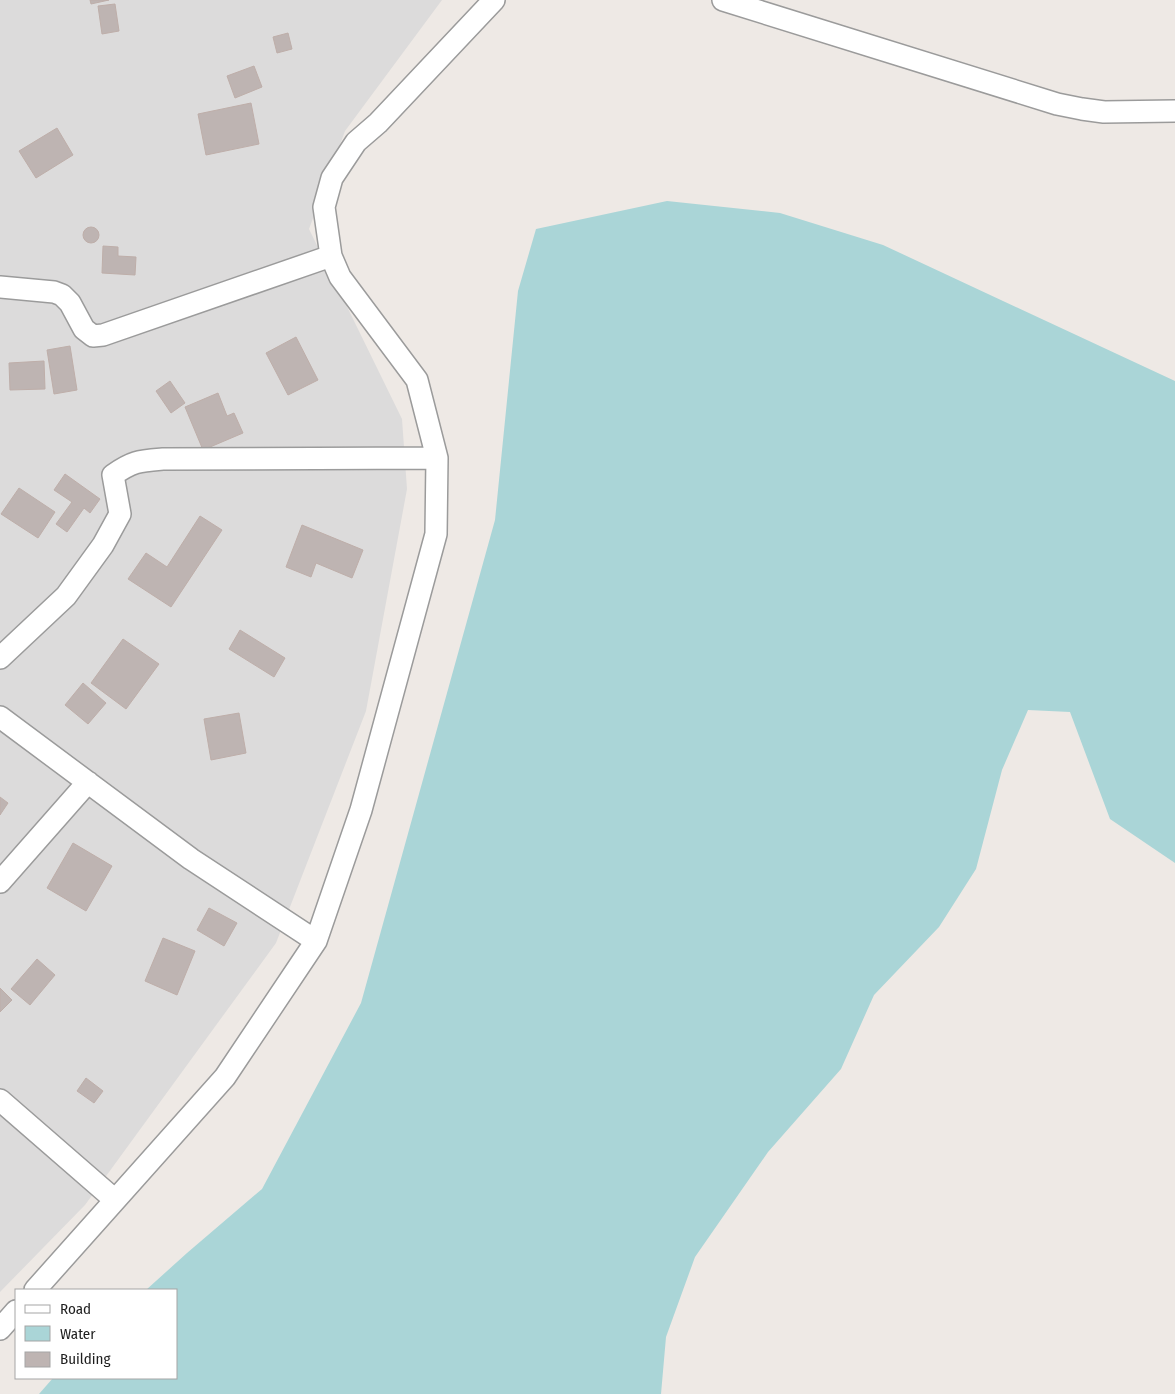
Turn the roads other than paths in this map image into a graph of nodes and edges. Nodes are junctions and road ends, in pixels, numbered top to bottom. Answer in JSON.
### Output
{"nodes":[{"id":1,"x":494,"y":0,"type":"edge"},
{"id":2,"x":723,"y":0,"type":"edge"},
{"id":3,"x":1175,"y":112,"type":"edge"},
{"id":4,"x":330,"y":256,"type":"junction"},
{"id":5,"x":0,"y":287,"type":"edge"},
{"id":6,"x":437,"y":458,"type":"junction"},
{"id":7,"x":0,"y":658,"type":"edge"},
{"id":8,"x":0,"y":718,"type":"edge"},
{"id":9,"x":88,"y":782,"type":"junction"},
{"id":10,"x":0,"y":882,"type":"edge"},
{"id":11,"x":316,"y":941,"type":"junction"},
{"id":12,"x":0,"y":1100,"type":"edge"},
{"id":13,"x":115,"y":1200,"type":"junction"},
{"id":14,"x":35,"y":1289,"type":"edge"},
{"id":15,"x":15,"y":1312,"type":"edge"},
{"id":16,"x":0,"y":1329,"type":"edge"}],
"edges":[{"from":1,"to":4,"type":"street"},
{"from":2,"to":3,"type":"street"},
{"from":4,"to":5,"type":"street"},
{"from":4,"to":6,"type":"street"},
{"from":6,"to":7,"type":"street"},
{"from":6,"to":11,"type":"street"},
{"from":8,"to":9,"type":"street"},
{"from":9,"to":10,"type":"street"},
{"from":9,"to":11,"type":"street"},
{"from":11,"to":13,"type":"street"},
{"from":12,"to":13,"type":"street"},
{"from":13,"to":14,"type":"street"},
{"from":15,"to":16,"type":"street"}]}
